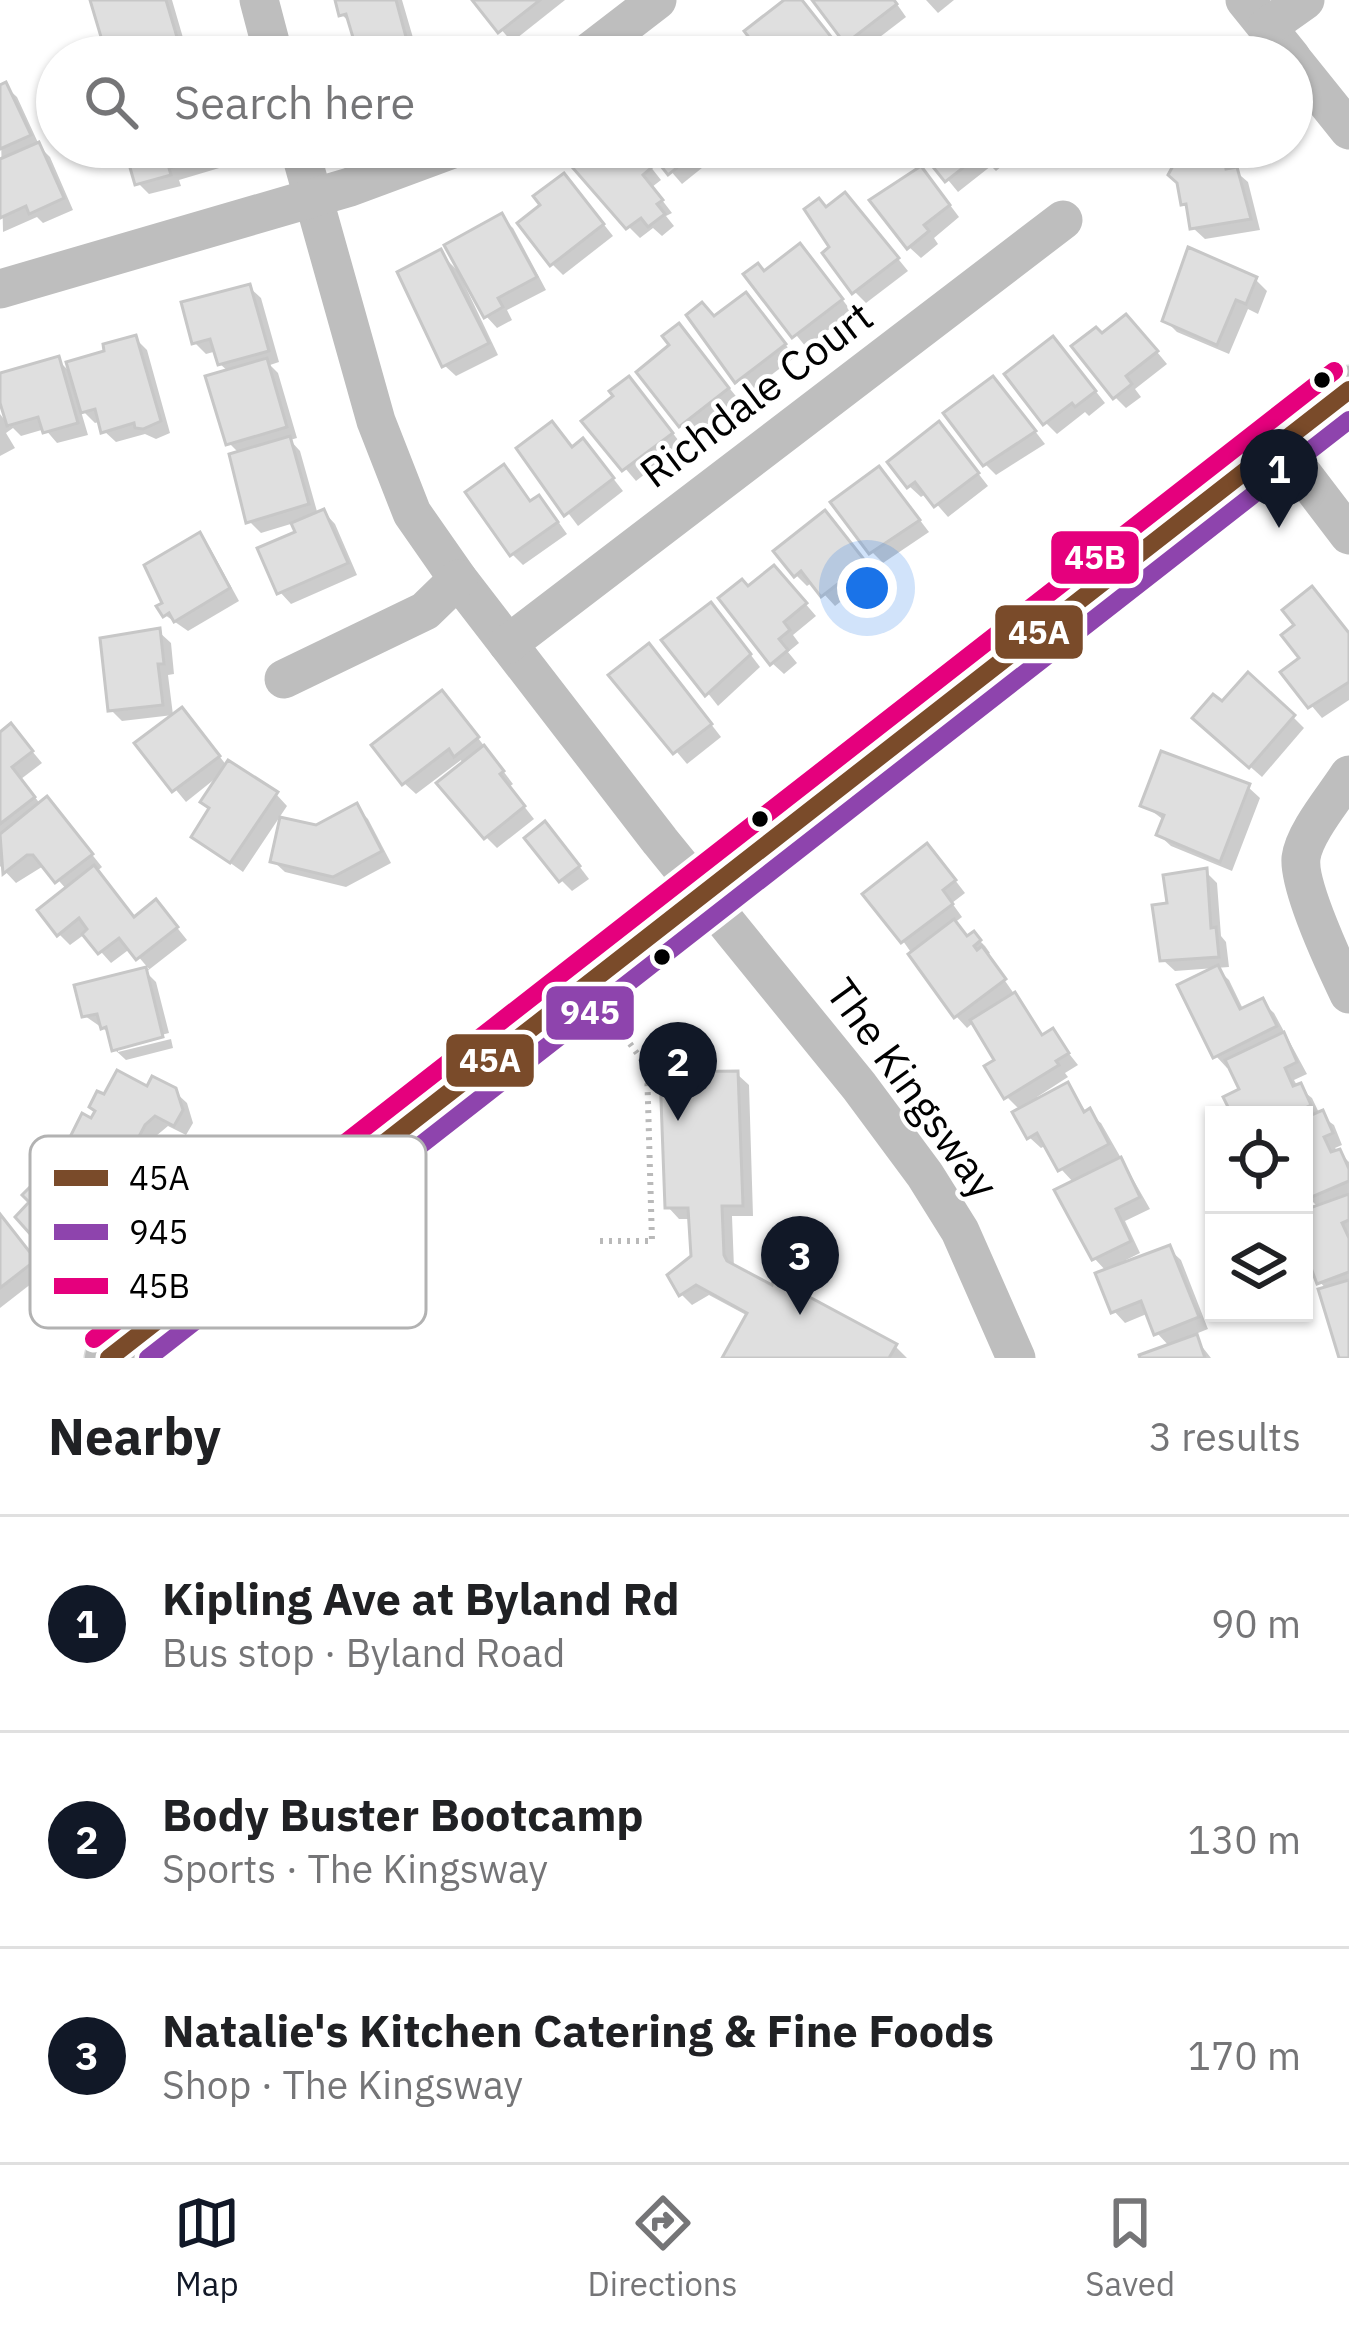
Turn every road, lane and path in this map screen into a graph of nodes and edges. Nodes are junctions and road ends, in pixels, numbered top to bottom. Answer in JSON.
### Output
{"nodes":[{"id":1,"x":259,"y":0,"type":"edge"},
{"id":2,"x":657,"y":0,"type":"edge"},
{"id":3,"x":1305,"y":0,"type":"edge"},
{"id":4,"x":268,"y":36,"type":"edge"},
{"id":5,"x":610,"y":36,"type":"edge"},
{"id":6,"x":1274,"y":36,"type":"edge"},
{"id":7,"x":1313,"y":85,"type":"edge"},
{"id":8,"x":1349,"y":130,"type":"edge"},
{"id":9,"x":305,"y":168,"type":"edge"},
{"id":10,"x":401,"y":168,"type":"edge"},
{"id":11,"x":312,"y":195,"type":"junction"},
{"id":12,"x":1063,"y":220,"type":"dead end"},
{"id":13,"x":0,"y":289,"type":"edge"},
{"id":14,"x":1349,"y":390,"type":"edge"},
{"id":15,"x":1279,"y":443,"type":"junction"},
{"id":16,"x":1349,"y":535,"type":"edge"},
{"id":17,"x":458,"y":579,"type":"junction"},
{"id":18,"x":508,"y":644,"type":"junction"},
{"id":19,"x":284,"y":679,"type":"dead end"},
{"id":20,"x":1349,"y":776,"type":"edge"},
{"id":21,"x":702,"y":892,"type":"junction"},
{"id":22,"x":586,"y":983,"type":"junction"},
{"id":23,"x":1349,"y":994,"type":"edge"},
{"id":24,"x":695,"y":1064,"type":"dead end"},
{"id":25,"x":647,"y":1067,"type":"junction"},
{"id":26,"x":391,"y":1136,"type":"edge"},
{"id":27,"x":600,"y":1241,"type":"dead end"},
{"id":28,"x":147,"y":1328,"type":"edge"},
{"id":29,"x":109,"y":1358,"type":"edge"},
{"id":30,"x":1016,"y":1358,"type":"edge"}],
"edges":[{"from":1,"to":4,"type":"street"},
{"from":2,"to":5,"type":"street"},
{"from":3,"to":6,"type":"street"},
{"from":7,"to":8,"type":"street"},
{"from":9,"to":11,"type":"street","name":"The Kingsway"},
{"from":10,"to":11,"type":"street"},
{"from":11,"to":13,"type":"street"},
{"from":11,"to":17,"type":"street","name":"The Kingsway"},
{"from":12,"to":18,"type":"street","name":"Richdale Court"},
{"from":14,"to":15,"type":"main road"},
{"from":15,"to":16,"type":"street"},
{"from":15,"to":21,"type":"main road"},
{"from":17,"to":18,"type":"street","name":"The Kingsway"},
{"from":17,"to":19,"type":"street"},
{"from":18,"to":21,"type":"street","name":"The Kingsway"},
{"from":20,"to":23,"type":"street"},
{"from":21,"to":22,"type":"main road"},
{"from":21,"to":30,"type":"street","name":"The Kingsway"},
{"from":22,"to":25,"type":"path"},
{"from":22,"to":26,"type":"main road"},
{"from":24,"to":25,"type":"path"},
{"from":25,"to":27,"type":"path"},
{"from":28,"to":29,"type":"main road"}]}
